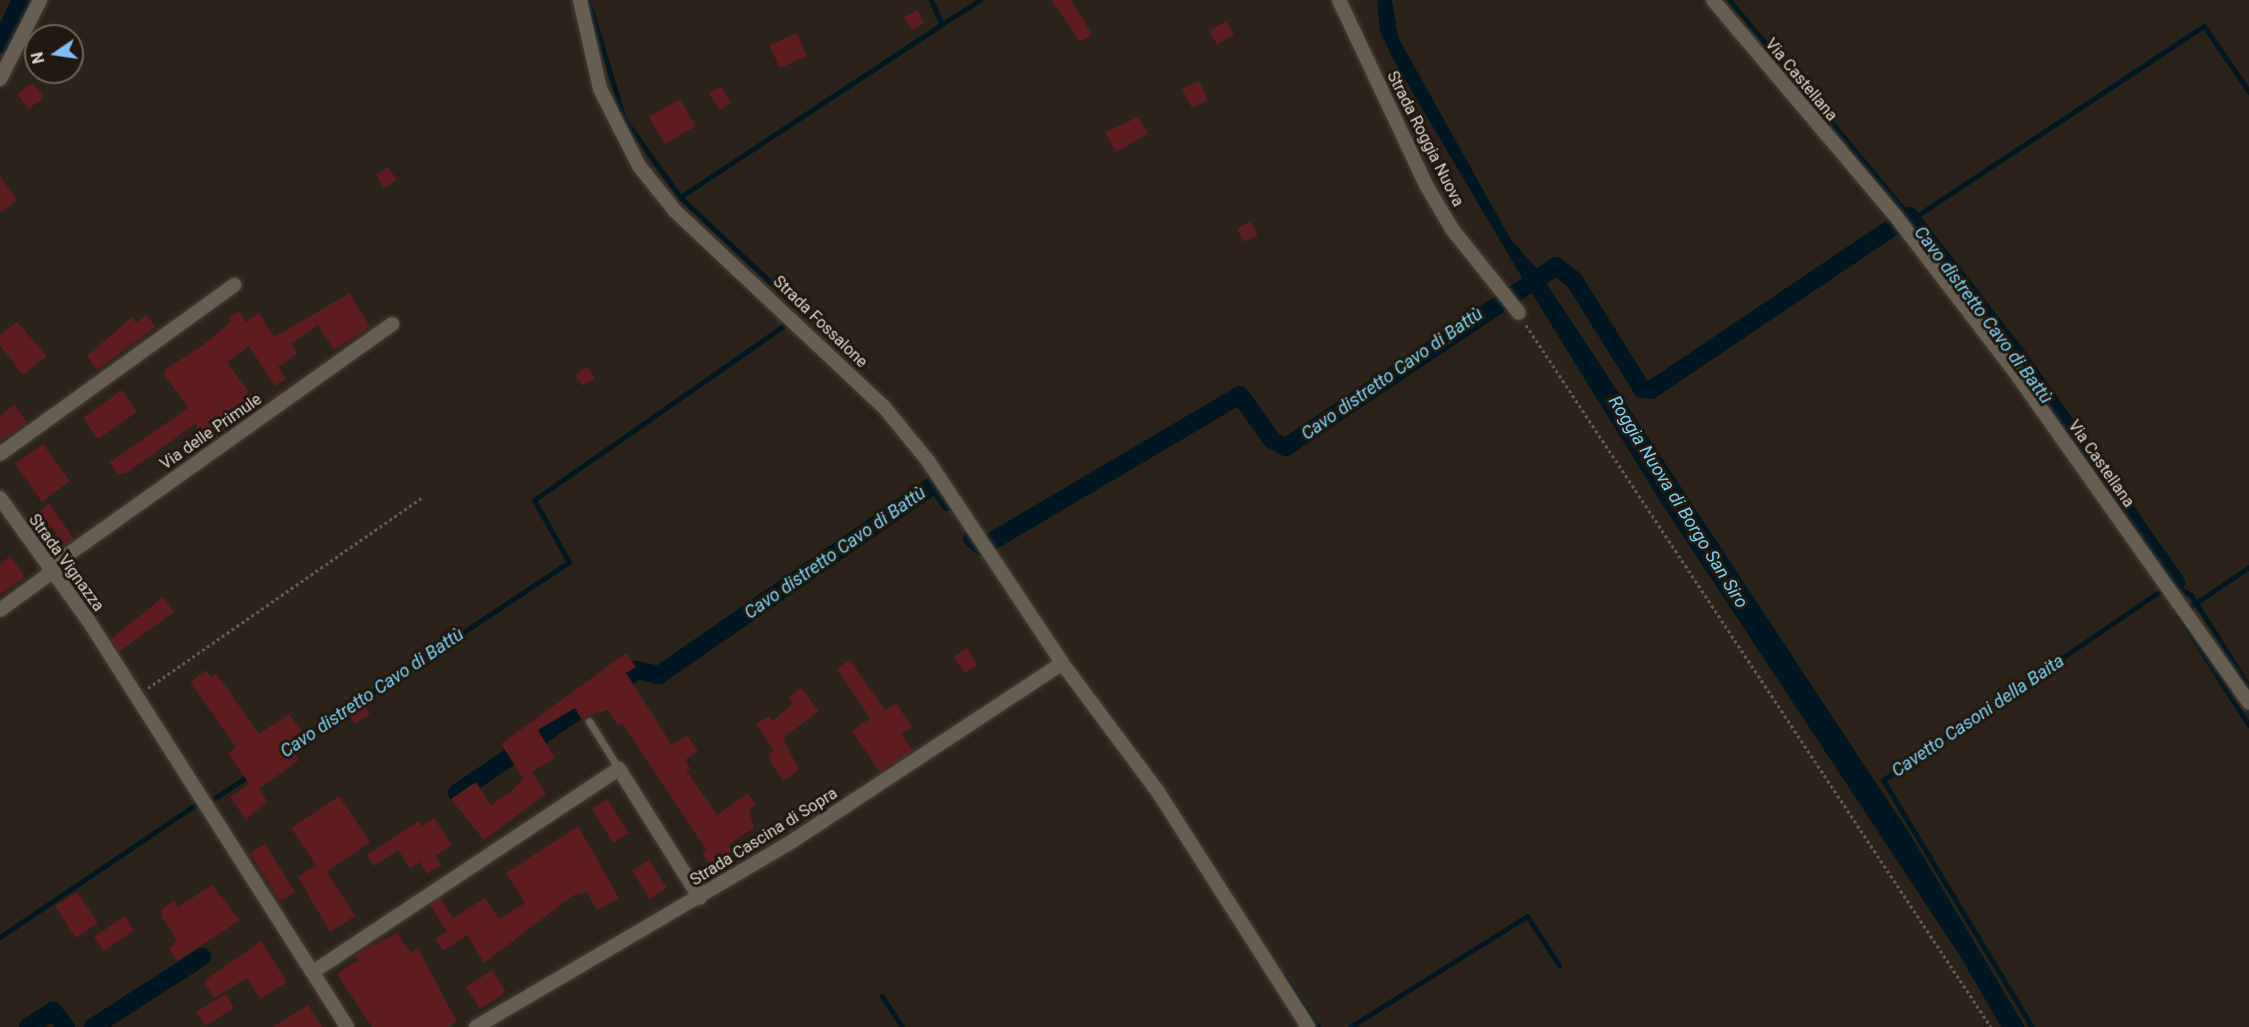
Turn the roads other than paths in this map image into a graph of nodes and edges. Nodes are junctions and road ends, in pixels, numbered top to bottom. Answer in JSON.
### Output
{"nodes":[{"id":1,"x":40,"y":0,"type":"edge"},
{"id":2,"x":580,"y":0,"type":"edge"},
{"id":3,"x":1339,"y":0,"type":"edge"},
{"id":4,"x":1713,"y":0,"type":"edge"},
{"id":5,"x":0,"y":79,"type":"edge"},
{"id":6,"x":234,"y":285,"type":"dead end"},
{"id":7,"x":1519,"y":313,"type":"road end"},
{"id":8,"x":392,"y":324,"type":"dead end"},
{"id":9,"x":0,"y":454,"type":"edge"},
{"id":10,"x":0,"y":498,"type":"edge"},
{"id":11,"x":51,"y":570,"type":"junction"},
{"id":12,"x":0,"y":610,"type":"edge"},
{"id":13,"x":1062,"y":663,"type":"junction"},
{"id":14,"x":2249,"y":703,"type":"edge"},
{"id":15,"x":589,"y":722,"type":"dead end"},
{"id":16,"x":619,"y":769,"type":"junction"},
{"id":17,"x":700,"y":898,"type":"junction"},
{"id":18,"x":313,"y":972,"type":"junction"},
{"id":19,"x":347,"y":1027,"type":"edge"},
{"id":20,"x":476,"y":1027,"type":"edge"},
{"id":21,"x":1308,"y":1027,"type":"edge"}],
"edges":[{"from":1,"to":5,"type":"street"},
{"from":2,"to":13,"type":"street","name":"Strada Fossalone"},
{"from":3,"to":7,"type":"street","name":"Strada Roggia Nuova"},
{"from":4,"to":14,"type":"street","name":"Via Castellana"},
{"from":6,"to":9,"type":"street"},
{"from":8,"to":11,"type":"street","name":"Via delle Primule"},
{"from":10,"to":11,"type":"street","name":"Strada Vignazza"},
{"from":11,"to":12,"type":"street","name":"Via delle Primule"},
{"from":11,"to":18,"type":"street","name":"Strada Vignazza"},
{"from":13,"to":17,"type":"street","name":"Strada Cascina di Sopra"},
{"from":13,"to":21,"type":"street","name":"Strada Fossalone"},
{"from":15,"to":16,"type":"lane"},
{"from":16,"to":17,"type":"street"},
{"from":16,"to":18,"type":"street"},
{"from":17,"to":20,"type":"street","name":"Strada Cascina di Sopra"},
{"from":18,"to":19,"type":"street","name":"Strada Vignazza"}]}
